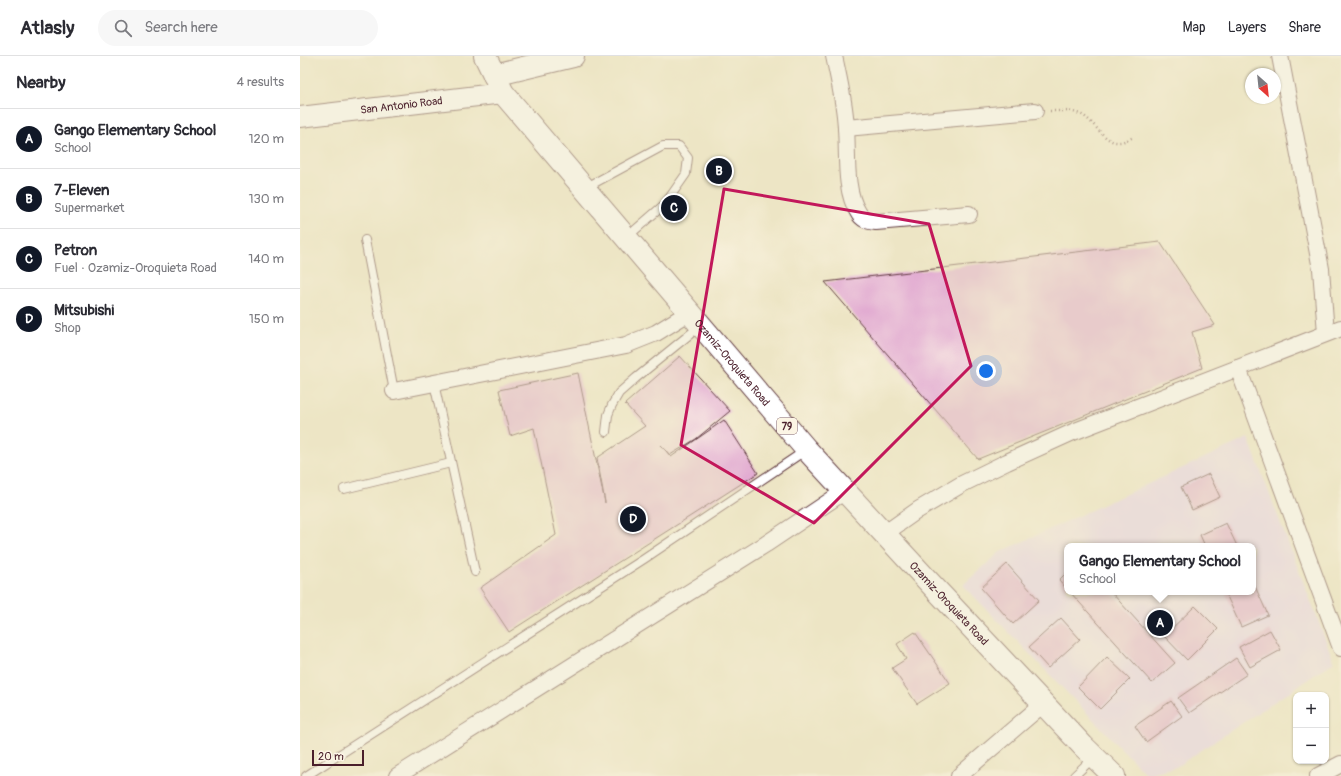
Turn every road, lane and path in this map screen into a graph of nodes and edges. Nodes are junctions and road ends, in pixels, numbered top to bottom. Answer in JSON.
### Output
{"nodes":[{"id":1,"x":573,"y":56,"type":"edge"},
{"id":2,"x":834,"y":56,"type":"edge"},
{"id":3,"x":1280,"y":56,"type":"edge"},
{"id":4,"x":494,"y":74,"type":"edge"},
{"id":5,"x":1035,"y":111,"type":"joint"},
{"id":6,"x":300,"y":117,"type":"edge"},
{"id":7,"x":846,"y":128,"type":"junction"},
{"id":8,"x":1134,"y":137,"type":"dead end"},
{"id":9,"x":584,"y":188,"type":"junction"},
{"id":10,"x":969,"y":214,"type":"dead end"},
{"id":11,"x":627,"y":238,"type":"junction"},
{"id":12,"x":365,"y":240,"type":"dead end"},
{"id":13,"x":696,"y":319,"type":"junction"},
{"id":14,"x":1334,"y":330,"type":"edge"},
{"id":15,"x":1238,"y":368,"type":"junction"},
{"id":16,"x":434,"y":383,"type":"junction"},
{"id":17,"x":394,"y":390,"type":"joint"},
{"id":18,"x":606,"y":432,"type":"dead end"},
{"id":19,"x":806,"y":449,"type":"junction"},
{"id":20,"x":451,"y":463,"type":"junction"},
{"id":21,"x":344,"y":489,"type":"dead end"},
{"id":22,"x":845,"y":491,"type":"junction"},
{"id":23,"x":884,"y":534,"type":"junction"},
{"id":24,"x":475,"y":572,"type":"dead end"},
{"id":25,"x":1341,"y":648,"type":"edge"},
{"id":26,"x":1043,"y":704,"type":"junction"},
{"id":27,"x":1094,"y":757,"type":"junction"},
{"id":28,"x":1341,"y":764,"type":"edge"},
{"id":29,"x":306,"y":776,"type":"edge"},
{"id":30,"x":397,"y":776,"type":"edge"},
{"id":31,"x":959,"y":776,"type":"edge"},
{"id":32,"x":1074,"y":776,"type":"edge"},
{"id":33,"x":1114,"y":776,"type":"edge"},
{"id":34,"x":1318,"y":776,"type":"edge"}],
"edges":[{"from":1,"to":4,"type":"main road"},
{"from":2,"to":7,"type":"street"},
{"from":3,"to":14,"type":"street"},
{"from":4,"to":6,"type":"street","name":"San Antonio Road"},
{"from":4,"to":9,"type":"main road","name":"Ozamiz-Oroquieta Road","number":"79"},
{"from":5,"to":7,"type":"street"},
{"from":5,"to":8,"type":"path"},
{"from":7,"to":10,"type":"street"},
{"from":9,"to":11,"type":"main road","name":"Ozamiz-Oroquieta Road","number":"79"},
{"from":9,"to":11,"type":"lane"},
{"from":11,"to":13,"type":"main road","name":"Ozamiz-Oroquieta Road","number":"79"},
{"from":12,"to":17,"type":"lane"},
{"from":13,"to":16,"type":"street"},
{"from":13,"to":18,"type":"lane"},
{"from":13,"to":19,"type":"main road","name":"Ozamiz-Oroquieta Road","number":"79"},
{"from":14,"to":15,"type":"street"},
{"from":15,"to":23,"type":"street"},
{"from":15,"to":25,"type":"street"},
{"from":16,"to":17,"type":"street"},
{"from":16,"to":20,"type":"lane"},
{"from":19,"to":22,"type":"main road","name":"Ozamiz-Oroquieta Road","number":"79"},
{"from":19,"to":29,"type":"lane"},
{"from":20,"to":21,"type":"lane"},
{"from":20,"to":24,"type":"lane"},
{"from":22,"to":23,"type":"main road","name":"Ozamiz-Oroquieta Road","number":"79"},
{"from":22,"to":30,"type":"street"},
{"from":23,"to":26,"type":"main road","name":"Ozamiz-Oroquieta Road","number":"79"},
{"from":26,"to":27,"type":"main road","name":"Ozamiz-Oroquieta Road","number":"79"},
{"from":26,"to":31,"type":"street"},
{"from":27,"to":32,"type":"lane"},
{"from":27,"to":33,"type":"main road","name":"Ozamiz-Oroquieta Road","number":"79"},
{"from":28,"to":34,"type":"street"}]}
